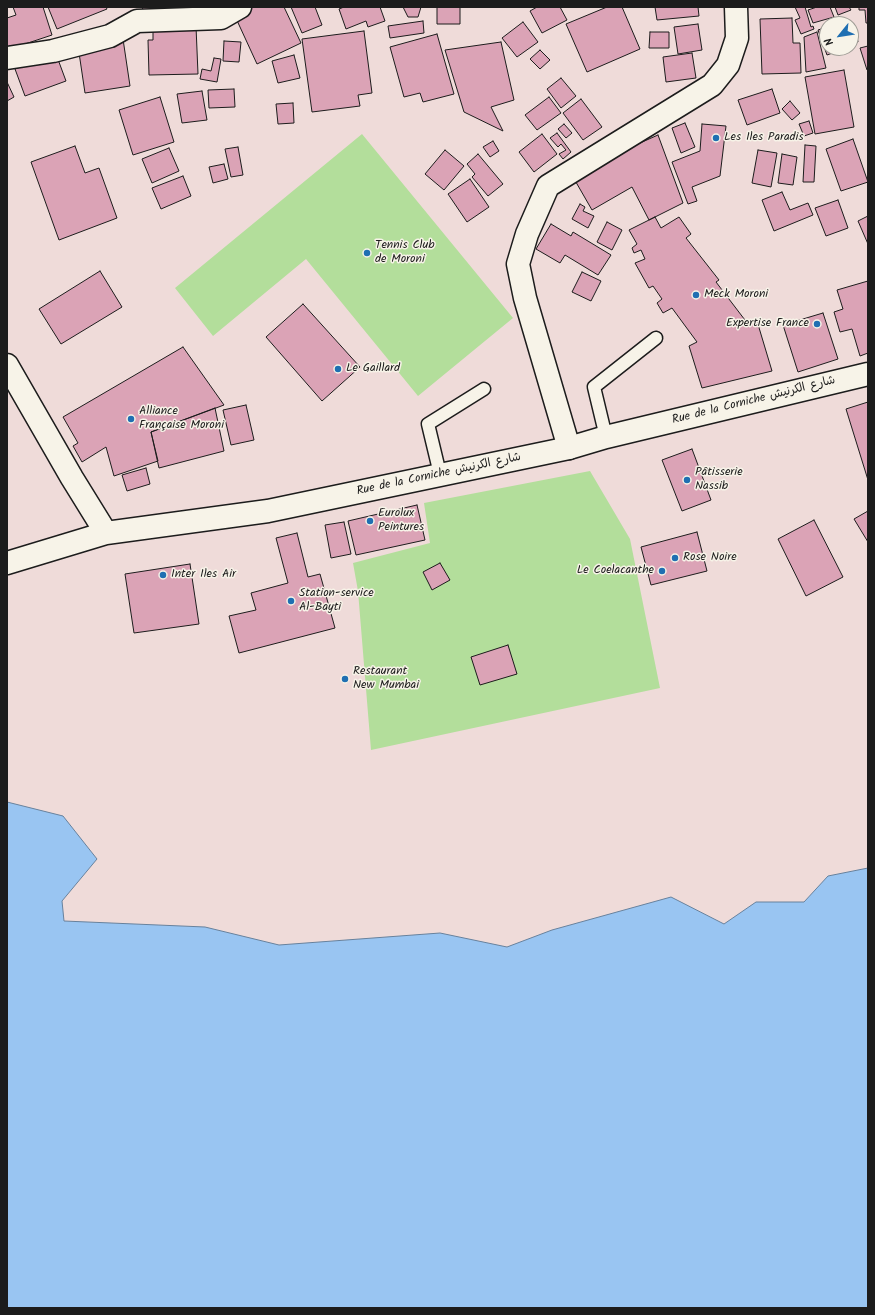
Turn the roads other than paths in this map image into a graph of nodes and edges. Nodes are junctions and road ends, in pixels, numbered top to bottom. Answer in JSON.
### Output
{"nodes":[{"id":1,"x":240,"y":7,"type":"edge"},
{"id":2,"x":736,"y":7,"type":"edge"},
{"id":3,"x":7,"y":58,"type":"edge"},
{"id":4,"x":656,"y":338,"type":"dead end"},
{"id":5,"x":7,"y":365,"type":"edge"},
{"id":6,"x":868,"y":374,"type":"edge"},
{"id":7,"x":484,"y":389,"type":"dead end"},
{"id":8,"x":606,"y":437,"type":"junction"},
{"id":9,"x":569,"y":448,"type":"junction"},
{"id":10,"x":440,"y":474,"type":"junction"},
{"id":11,"x":106,"y":533,"type":"junction"},
{"id":12,"x":7,"y":563,"type":"edge"}],
"edges":[{"from":1,"to":3,"type":"main road"},
{"from":2,"to":9,"type":"main road"},
{"from":4,"to":8,"type":"lane"},
{"from":5,"to":11,"type":"main road"},
{"from":6,"to":8,"type":"main road","name":"Rue de la Corniche شارع الكرنيش"},
{"from":7,"to":10,"type":"lane"},
{"from":8,"to":9,"type":"main road","name":"Rue de la Corniche شارع الكرنيش"},
{"from":9,"to":10,"type":"main road","name":"Rue de la Corniche شارع الكرنيش"},
{"from":10,"to":11,"type":"main road","name":"Rue de la Corniche شارع الكرنيش"},
{"from":11,"to":12,"type":"main road","name":"Rue de la Corniche شارع الكرنيش"}]}
